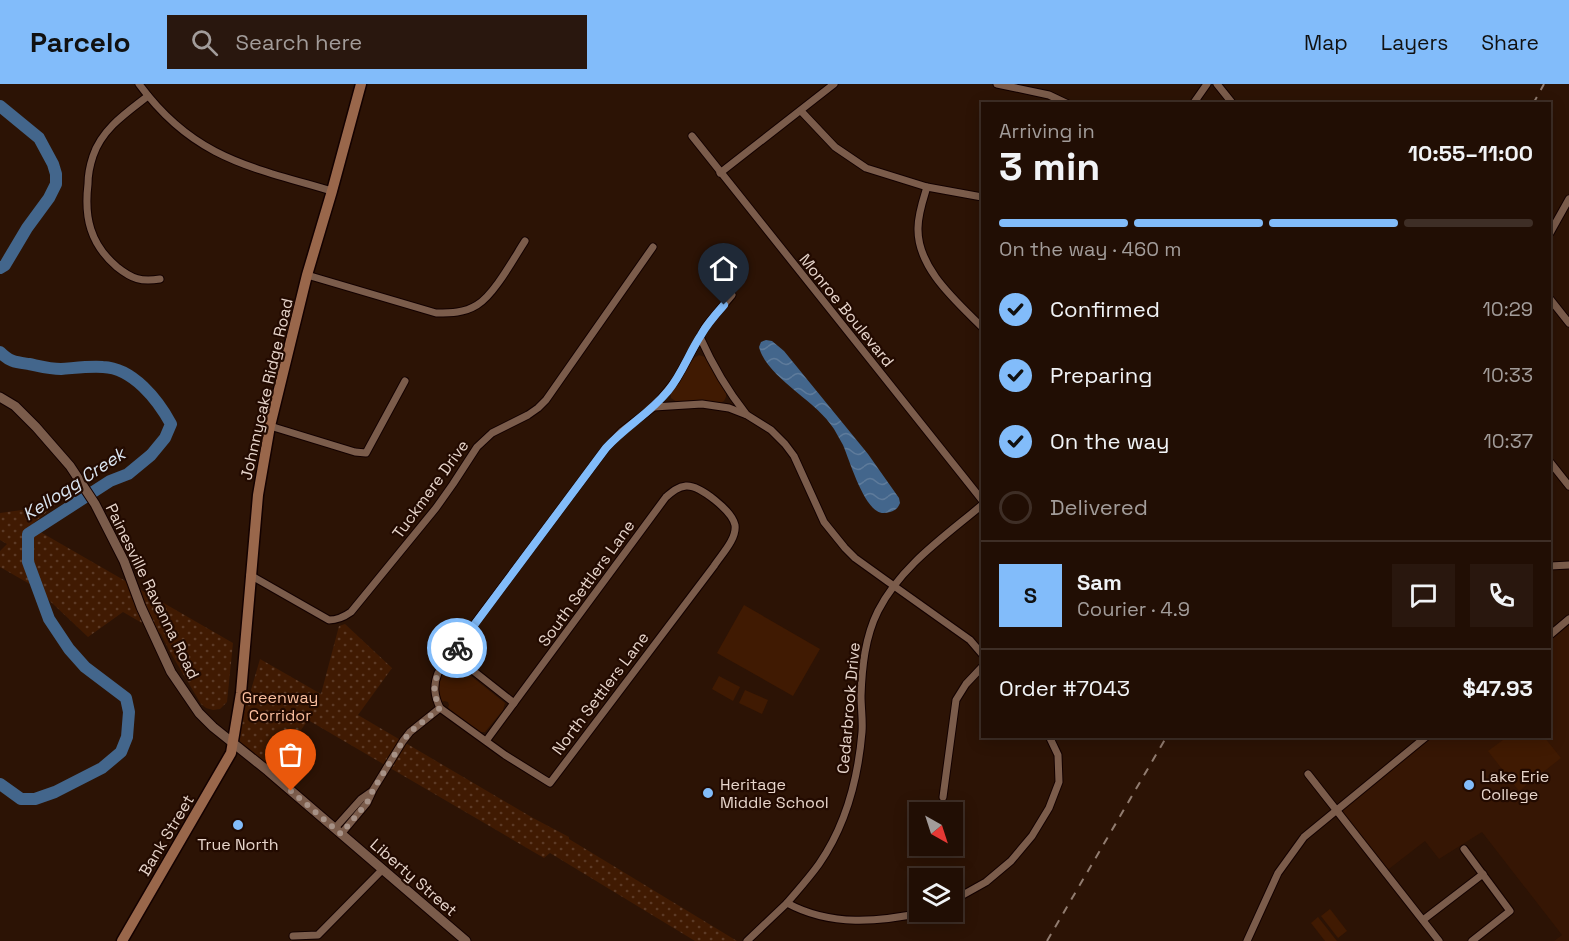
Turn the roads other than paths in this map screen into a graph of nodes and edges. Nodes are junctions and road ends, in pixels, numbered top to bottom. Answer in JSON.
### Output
{"nodes":[{"id":1,"x":139,"y":84,"type":"edge"},
{"id":2,"x":361,"y":84,"type":"edge"},
{"id":3,"x":834,"y":84,"type":"edge"},
{"id":4,"x":998,"y":84,"type":"edge"},
{"id":5,"x":1207,"y":84,"type":"edge"},
{"id":6,"x":1217,"y":84,"type":"edge"},
{"id":7,"x":1023,"y":87,"type":"edge"},
{"id":8,"x":148,"y":96,"type":"junction"},
{"id":9,"x":1064,"y":102,"type":"edge"},
{"id":10,"x":1194,"y":102,"type":"edge"},
{"id":11,"x":1231,"y":102,"type":"edge"},
{"id":12,"x":801,"y":111,"type":"junction"},
{"id":13,"x":692,"y":136,"type":"dead end"},
{"id":14,"x":720,"y":173,"type":"junction"},
{"id":15,"x":927,"y":187,"type":"junction"},
{"id":16,"x":332,"y":190,"type":"junction"},
{"id":17,"x":981,"y":197,"type":"edge"},
{"id":18,"x":1569,"y":199,"type":"edge"},
{"id":19,"x":1551,"y":231,"type":"edge"},
{"id":20,"x":525,"y":241,"type":"dead end"},
{"id":21,"x":653,"y":247,"type":"dead end"},
{"id":22,"x":307,"y":275,"type":"junction"},
{"id":23,"x":160,"y":279,"type":"dead end"},
{"id":24,"x":732,"y":295,"type":"dead end"},
{"id":25,"x":1551,"y":300,"type":"edge"},
{"id":26,"x":1569,"y":323,"type":"edge"},
{"id":27,"x":981,"y":326,"type":"edge"},
{"id":28,"x":699,"y":337,"type":"junction"},
{"id":29,"x":405,"y":381,"type":"dead end"},
{"id":30,"x":0,"y":397,"type":"edge"},
{"id":31,"x":654,"y":407,"type":"junction"},
{"id":32,"x":747,"y":415,"type":"junction"},
{"id":33,"x":270,"y":426,"type":"junction"},
{"id":34,"x":1551,"y":463,"type":"edge"},
{"id":35,"x":1569,"y":486,"type":"edge"},
{"id":36,"x":981,"y":499,"type":"edge"},
{"id":37,"x":981,"y":506,"type":"edge"},
{"id":38,"x":726,"y":510,"type":"joint"},
{"id":39,"x":1569,"y":565,"type":"edge"},
{"id":40,"x":1551,"y":566,"type":"edge"},
{"id":41,"x":250,"y":575,"type":"junction"},
{"id":42,"x":894,"y":586,"type":"junction"},
{"id":43,"x":1569,"y":619,"type":"edge"},
{"id":44,"x":1551,"y":634,"type":"edge"},
{"id":45,"x":981,"y":653,"type":"edge"},
{"id":46,"x":452,"y":654,"type":"junction"},
{"id":47,"x":981,"y":668,"type":"edge"},
{"id":48,"x":514,"y":704,"type":"junction"},
{"id":49,"x":440,"y":708,"type":"junction"},
{"id":50,"x":1050,"y":738,"type":"edge"},
{"id":51,"x":1425,"y":738,"type":"edge"},
{"id":52,"x":486,"y":741,"type":"junction"},
{"id":53,"x":233,"y":743,"type":"junction"},
{"id":54,"x":1308,"y":774,"type":"dead end"},
{"id":55,"x":943,"y":798,"type":"dead end"},
{"id":56,"x":1337,"y":810,"type":"junction"},
{"id":57,"x":338,"y":831,"type":"junction"},
{"id":58,"x":1464,"y":849,"type":"dead end"},
{"id":59,"x":382,"y":870,"type":"junction"},
{"id":60,"x":1483,"y":874,"type":"junction"},
{"id":61,"x":963,"y":896,"type":"edge"},
{"id":62,"x":787,"y":903,"type":"junction"},
{"id":63,"x":909,"y":915,"type":"edge"},
{"id":64,"x":1423,"y":920,"type":"junction"},
{"id":65,"x":293,"y":936,"type":"dead end"},
{"id":66,"x":122,"y":941,"type":"edge"},
{"id":67,"x":466,"y":941,"type":"edge"},
{"id":68,"x":747,"y":941,"type":"edge"},
{"id":69,"x":1247,"y":941,"type":"edge"},
{"id":70,"x":1439,"y":941,"type":"edge"},
{"id":71,"x":1472,"y":941,"type":"edge"}],
"edges":[{"from":1,"to":8,"type":"street"},
{"from":2,"to":16,"type":"main road","name":"Johnnycake Ridge Road"},
{"from":3,"to":12,"type":"street"},
{"from":4,"to":7,"type":"street"},
{"from":5,"to":10,"type":"street"},
{"from":6,"to":11,"type":"street"},
{"from":7,"to":9,"type":"street"},
{"from":8,"to":16,"type":"street"},
{"from":8,"to":23,"type":"street"},
{"from":12,"to":14,"type":"street"},
{"from":12,"to":15,"type":"street"},
{"from":13,"to":14,"type":"street","name":"Monroe Boulevard"},
{"from":14,"to":36,"type":"street","name":"Monroe Boulevard"},
{"from":15,"to":17,"type":"street"},
{"from":15,"to":27,"type":"street"},
{"from":16,"to":22,"type":"main road","name":"Johnnycake Ridge Road"},
{"from":18,"to":19,"type":"street"},
{"from":20,"to":22,"type":"street"},
{"from":21,"to":41,"type":"street","name":"Tuckmere Drive"},
{"from":22,"to":33,"type":"main road","name":"Johnnycake Ridge Road"},
{"from":24,"to":28,"type":"street"},
{"from":25,"to":26,"type":"street"},
{"from":28,"to":31,"type":"street"},
{"from":28,"to":32,"type":"street"},
{"from":29,"to":33,"type":"street"},
{"from":30,"to":53,"type":"street","name":"Painesville Ravenna Road"},
{"from":31,"to":32,"type":"street"},
{"from":31,"to":46,"type":"street"},
{"from":32,"to":42,"type":"street"},
{"from":33,"to":41,"type":"main road","name":"Johnnycake Ridge Road"},
{"from":34,"to":35,"type":"street"},
{"from":37,"to":42,"type":"street","name":"Cedarbrook Drive"},
{"from":38,"to":48,"type":"street","name":"South Settlers Lane"},
{"from":38,"to":52,"type":"street","name":"North Settlers Lane"},
{"from":39,"to":40,"type":"street"},
{"from":41,"to":53,"type":"main road","name":"Johnnycake Ridge Road"},
{"from":42,"to":45,"type":"street"},
{"from":42,"to":62,"type":"street","name":"Cedarbrook Drive"},
{"from":43,"to":44,"type":"street"},
{"from":46,"to":48,"type":"street"},
{"from":46,"to":49,"type":"street"},
{"from":47,"to":55,"type":"street"},
{"from":48,"to":52,"type":"street","name":"South Settlers Lane"},
{"from":49,"to":52,"type":"street","name":"North Settlers Lane"},
{"from":49,"to":57,"type":"street"},
{"from":50,"to":61,"type":"street"},
{"from":51,"to":56,"type":"street"},
{"from":53,"to":57,"type":"street","name":"Liberty Street"},
{"from":53,"to":66,"type":"main road","name":"Bank Street"},
{"from":54,"to":56,"type":"street"},
{"from":56,"to":64,"type":"street"},
{"from":56,"to":69,"type":"street"},
{"from":57,"to":59,"type":"street","name":"Liberty Street"},
{"from":58,"to":60,"type":"street"},
{"from":59,"to":65,"type":"street"},
{"from":59,"to":67,"type":"street","name":"Liberty Street"},
{"from":60,"to":64,"type":"street"},
{"from":60,"to":71,"type":"street"},
{"from":62,"to":63,"type":"street"},
{"from":62,"to":68,"type":"street","name":"Cedarbrook Drive"},
{"from":64,"to":70,"type":"street"}]}
